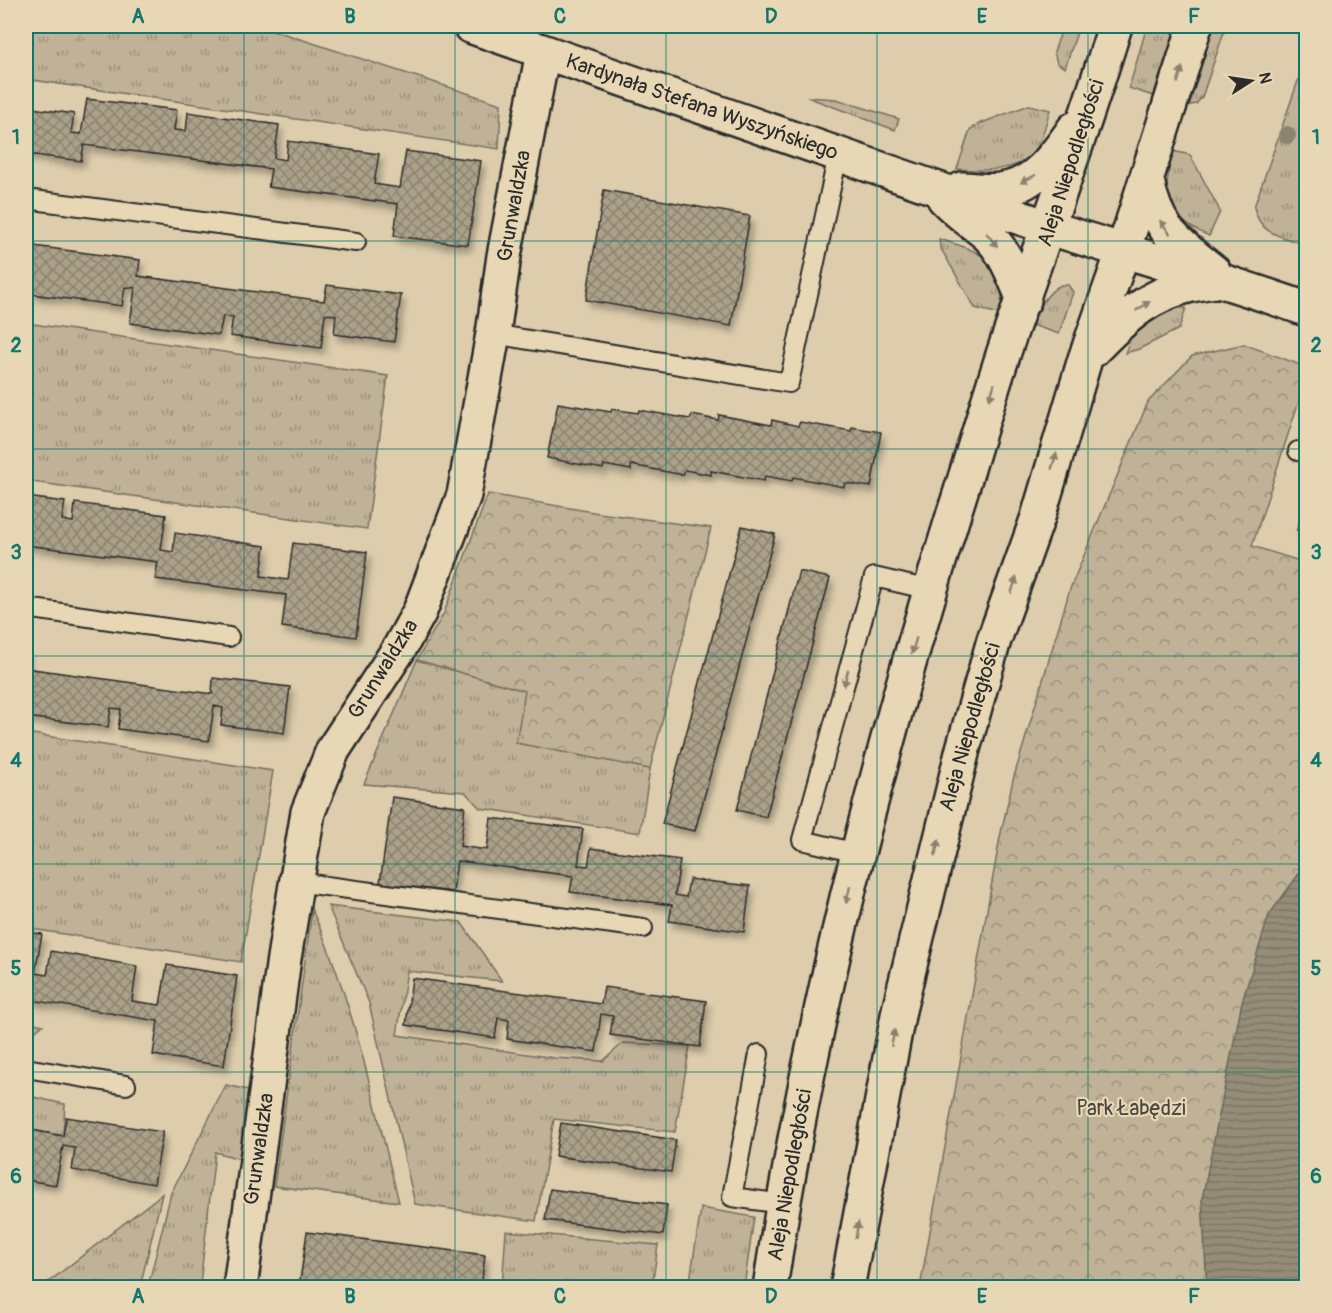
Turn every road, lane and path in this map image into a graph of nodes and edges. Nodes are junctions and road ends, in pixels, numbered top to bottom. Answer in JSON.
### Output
{"nodes":[{"id":1,"x":470,"y":26,"type":"edge"},
{"id":2,"x":1115,"y":26,"type":"edge"},
{"id":3,"x":1195,"y":26,"type":"edge"},
{"id":4,"x":543,"y":52,"type":"junction"},
{"id":5,"x":1092,"y":103,"type":"junction"},
{"id":6,"x":838,"y":154,"type":"junction"},
{"id":7,"x":1147,"y":181,"type":"junction"},
{"id":8,"x":933,"y":187,"type":"junction"},
{"id":9,"x":26,"y":200,"type":"edge"},
{"id":10,"x":1050,"y":228,"type":"junction"},
{"id":11,"x":356,"y":242,"type":"dead end"},
{"id":12,"x":1124,"y":252,"type":"junction"},
{"id":13,"x":1224,"y":280,"type":"junction"},
{"id":14,"x":1024,"y":300,"type":"junction"},
{"id":15,"x":1306,"y":309,"type":"edge"},
{"id":16,"x":493,"y":334,"type":"junction"},
{"id":17,"x":1085,"y":359,"type":"junction"},
{"id":18,"x":930,"y":590,"type":"junction"},
{"id":19,"x":26,"y":608,"type":"edge"},
{"id":20,"x":229,"y":637,"type":"dead end"},
{"id":21,"x":857,"y":853,"type":"junction"},
{"id":22,"x":296,"y":882,"type":"junction"},
{"id":23,"x":643,"y":928,"type":"dead end"},
{"id":24,"x":759,"y":1054,"type":"dead end"},
{"id":25,"x":26,"y":1068,"type":"edge"},
{"id":26,"x":126,"y":1085,"type":"dead end"},
{"id":27,"x":783,"y":1204,"type":"junction"},
{"id":28,"x":240,"y":1287,"type":"edge"},
{"id":29,"x":770,"y":1287,"type":"edge"},
{"id":30,"x":847,"y":1287,"type":"edge"}],
"edges":[{"from":1,"to":4,"type":"street","name":"Kardynała Stefana Wyszyńskiego"},
{"from":2,"to":5,"type":"street","name":"Aleja Niepodległości"},
{"from":7,"to":3,"type":"street","name":"Aleja Niepodległości","one_way":true},
{"from":4,"to":6,"type":"street","name":"Kardynała Stefana Wyszyńskiego"},
{"from":4,"to":16,"type":"street","name":"Grunwaldzka"},
{"from":5,"to":8,"type":"street","name":"Kardynała Stefana Wyszyńskiego","one_way":true},
{"from":5,"to":10,"type":"street","name":"Aleja Niepodległości"},
{"from":6,"to":8,"type":"street","name":"Kardynała Stefana Wyszyńskiego"},
{"from":6,"to":16,"type":"lane"},
{"from":7,"to":12,"type":"street","name":"Aleja Niepodległości"},
{"from":13,"to":7,"type":"street","one_way":true},
{"from":8,"to":10,"type":"street","name":"Kardynała Stefana Wyszyńskiego"},
{"from":8,"to":14,"type":"street","one_way":true},
{"from":9,"to":11,"type":"lane"},
{"from":10,"to":12,"type":"street","name":"Kardynała Stefana Wyszyńskiego"},
{"from":10,"to":14,"type":"street","name":"Aleja Niepodległości"},
{"from":12,"to":13,"type":"street","name":"Kardynała Stefana Wyszyńskiego"},
{"from":12,"to":17,"type":"street","name":"Aleja Niepodległości"},
{"from":13,"to":15,"type":"street","name":"Kardynała Stefana Wyszyńskiego"},
{"from":17,"to":13,"type":"street","name":"Kardynała Stefana Wyszyńskiego","one_way":true},
{"from":14,"to":18,"type":"street","name":"Aleja Niepodległości","one_way":true},
{"from":16,"to":22,"type":"street","name":"Grunwaldzka"},
{"from":30,"to":17,"type":"street","name":"Aleja Niepodległości","one_way":true},
{"from":18,"to":21,"type":"street","name":"Aleja Niepodległości","one_way":true},
{"from":18,"to":21,"type":"lane","one_way":true},
{"from":19,"to":20,"type":"lane"},
{"from":21,"to":27,"type":"street","name":"Aleja Niepodległości","one_way":true},
{"from":22,"to":23,"type":"lane"},
{"from":22,"to":28,"type":"street","name":"Grunwaldzka"},
{"from":24,"to":27,"type":"lane"},
{"from":25,"to":26,"type":"lane"},
{"from":27,"to":29,"type":"street","name":"Aleja Niepodległości"}]}
